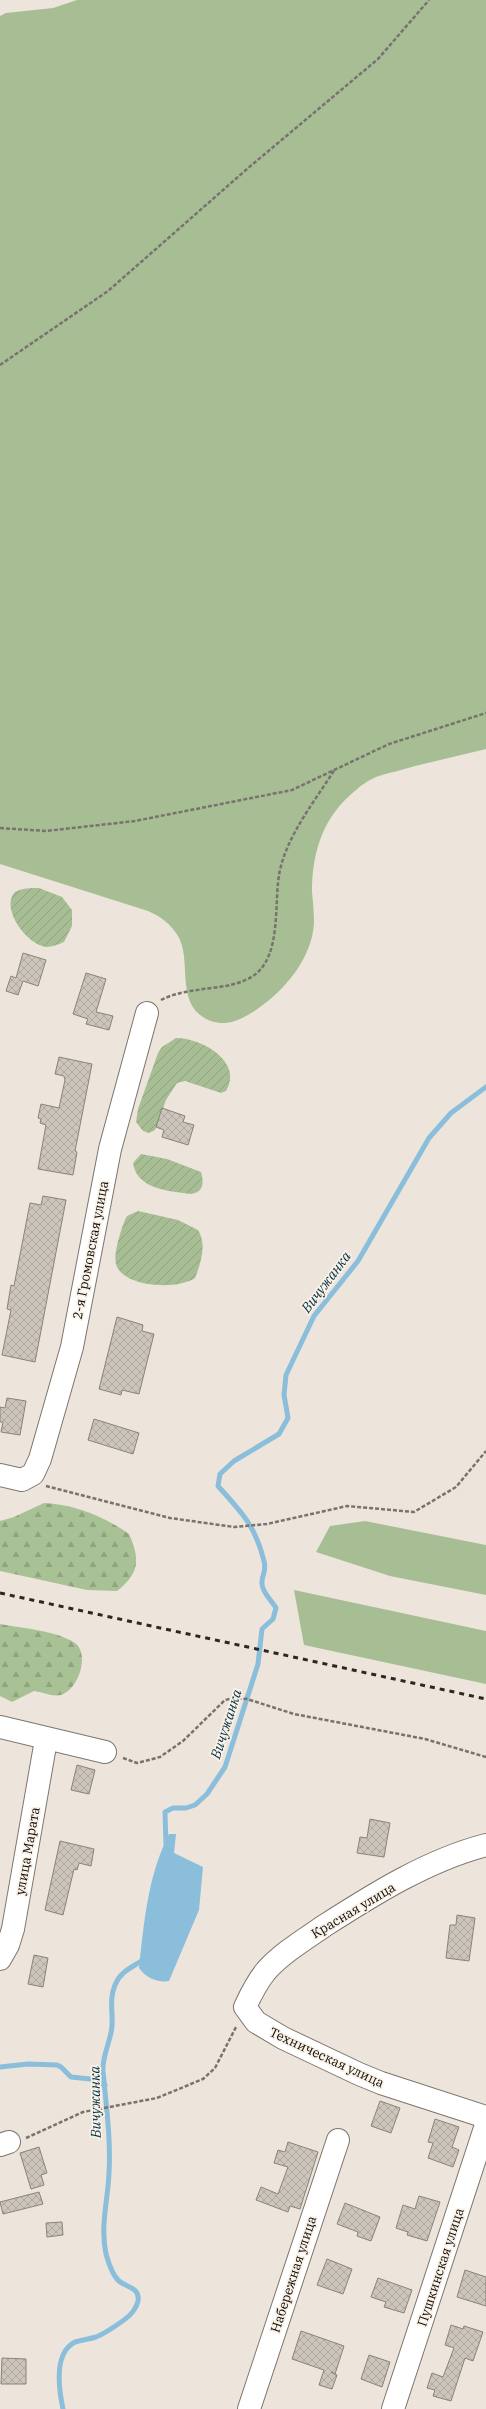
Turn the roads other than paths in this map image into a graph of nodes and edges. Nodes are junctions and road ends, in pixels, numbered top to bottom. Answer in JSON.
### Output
{"nodes":[{"id":1,"x":147,"y":1013,"type":"road end"},
{"id":2,"x":0,"y":1476,"type":"edge"},
{"id":3,"x":0,"y":1727,"type":"edge"},
{"id":4,"x":46,"y":1740,"type":"junction"},
{"id":5,"x":105,"y":1752,"type":"road end"},
{"id":6,"x":486,"y":1846,"type":"edge"},
{"id":7,"x":0,"y":1959,"type":"edge"},
{"id":8,"x":245,"y":2007,"type":"joint"},
{"id":9,"x":486,"y":2117,"type":"edge"},
{"id":10,"x":486,"y":2125,"type":"edge"},
{"id":11,"x":338,"y":2140,"type":"dead end"},
{"id":12,"x":249,"y":2409,"type":"edge"},
{"id":13,"x":393,"y":2409,"type":"edge"}],
"edges":[{"from":1,"to":2,"type":"street","name":"2-я Громовская улица"},
{"from":3,"to":4,"type":"street"},
{"from":4,"to":5,"type":"street"},
{"from":4,"to":7,"type":"street","name":"улица Марата"},
{"from":6,"to":8,"type":"street","name":"Красная улица"},
{"from":8,"to":9,"type":"street","name":"Техническая улица"},
{"from":10,"to":13,"type":"street","name":"Пушкинская улица"},
{"from":11,"to":12,"type":"street","name":"Набережная улица"}]}
